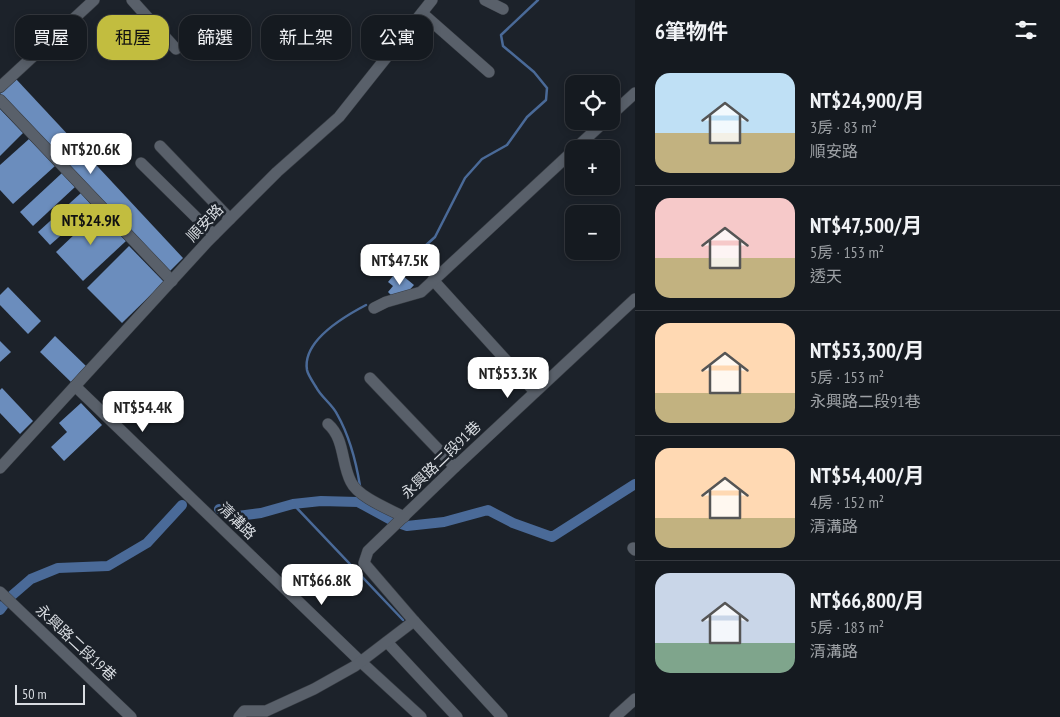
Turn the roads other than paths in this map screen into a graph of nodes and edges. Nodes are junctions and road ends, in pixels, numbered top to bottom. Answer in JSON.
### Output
{"nodes":[{"id":1,"x":94,"y":0,"type":"edge"},
{"id":2,"x":132,"y":0,"type":"edge"},
{"id":3,"x":432,"y":0,"type":"edge"},
{"id":4,"x":485,"y":0,"type":"edge"},
{"id":5,"x":503,"y":9,"type":"dead end"},
{"id":6,"x":422,"y":13,"type":"junction"},
{"id":7,"x":176,"y":49,"type":"dead end"},
{"id":8,"x":489,"y":72,"type":"dead end"},
{"id":9,"x":0,"y":87,"type":"edge"},
{"id":10,"x":635,"y":94,"type":"edge"},
{"id":11,"x":0,"y":100,"type":"edge"},
{"id":12,"x":620,"y":107,"type":"edge"},
{"id":13,"x":595,"y":130,"type":"edge"},
{"id":14,"x":584,"y":140,"type":"edge"},
{"id":15,"x":160,"y":146,"type":"dead end"},
{"id":16,"x":565,"y":157,"type":"edge"},
{"id":17,"x":142,"y":163,"type":"dead end"},
{"id":18,"x":230,"y":219,"type":"junction"},
{"id":19,"x":214,"y":235,"type":"junction"},
{"id":20,"x":433,"y":280,"type":"junction"},
{"id":21,"x":172,"y":281,"type":"junction"},
{"id":22,"x":635,"y":300,"type":"edge"},
{"id":23,"x":374,"y":308,"type":"dead end"},
{"id":24,"x":370,"y":378,"type":"dead end"},
{"id":25,"x":76,"y":386,"type":"junction"},
{"id":26,"x":534,"y":392,"type":"junction"},
{"id":27,"x":328,"y":424,"type":"dead end"},
{"id":28,"x":455,"y":467,"type":"junction"},
{"id":29,"x":0,"y":468,"type":"edge"},
{"id":30,"x":399,"y":521,"type":"junction"},
{"id":31,"x":2,"y":595,"type":"edge"},
{"id":32,"x":414,"y":621,"type":"junction"},
{"id":33,"x":387,"y":642,"type":"junction"},
{"id":34,"x":361,"y":662,"type":"junction"},
{"id":35,"x":635,"y":699,"type":"edge"},
{"id":36,"x":131,"y":717,"type":"edge"},
{"id":37,"x":239,"y":717,"type":"edge"},
{"id":38,"x":422,"y":717,"type":"edge"},
{"id":39,"x":457,"y":717,"type":"edge"},
{"id":40,"x":502,"y":717,"type":"edge"},
{"id":41,"x":615,"y":717,"type":"edge"}],
"edges":[{"from":1,"to":9,"type":"street"},
{"from":2,"to":7,"type":"street"},
{"from":3,"to":6,"type":"street","name":"順安路"},
{"from":4,"to":5,"type":"street"},
{"from":6,"to":8,"type":"street"},
{"from":6,"to":18,"type":"street","name":"順安路"},
{"from":10,"to":12,"type":"street"},
{"from":11,"to":21,"type":"street"},
{"from":13,"to":14,"type":"street"},
{"from":15,"to":18,"type":"street"},
{"from":16,"to":20,"type":"street"},
{"from":17,"to":19,"type":"street"},
{"from":18,"to":19,"type":"street","name":"順安路"},
{"from":19,"to":21,"type":"street","name":"順安路"},
{"from":20,"to":23,"type":"street"},
{"from":20,"to":26,"type":"street"},
{"from":21,"to":25,"type":"street","name":"順安路"},
{"from":22,"to":26,"type":"street","name":"永興路二段91巷"},
{"from":24,"to":28,"type":"street"},
{"from":25,"to":29,"type":"street","name":"順安路"},
{"from":25,"to":34,"type":"street","name":"清溝路"},
{"from":26,"to":28,"type":"street","name":"永興路二段91巷"},
{"from":27,"to":30,"type":"street"},
{"from":28,"to":30,"type":"street","name":"永興路二段91巷"},
{"from":30,"to":32,"type":"street","name":"永興路二段91巷"},
{"from":31,"to":36,"type":"street","name":"永興路二段19巷"},
{"from":32,"to":33,"type":"street"},
{"from":32,"to":40,"type":"street","name":"永興路二段91巷"},
{"from":33,"to":34,"type":"street"},
{"from":33,"to":39,"type":"street"},
{"from":34,"to":37,"type":"street"},
{"from":34,"to":38,"type":"street","name":"清溝路"},
{"from":35,"to":41,"type":"street"}]}
